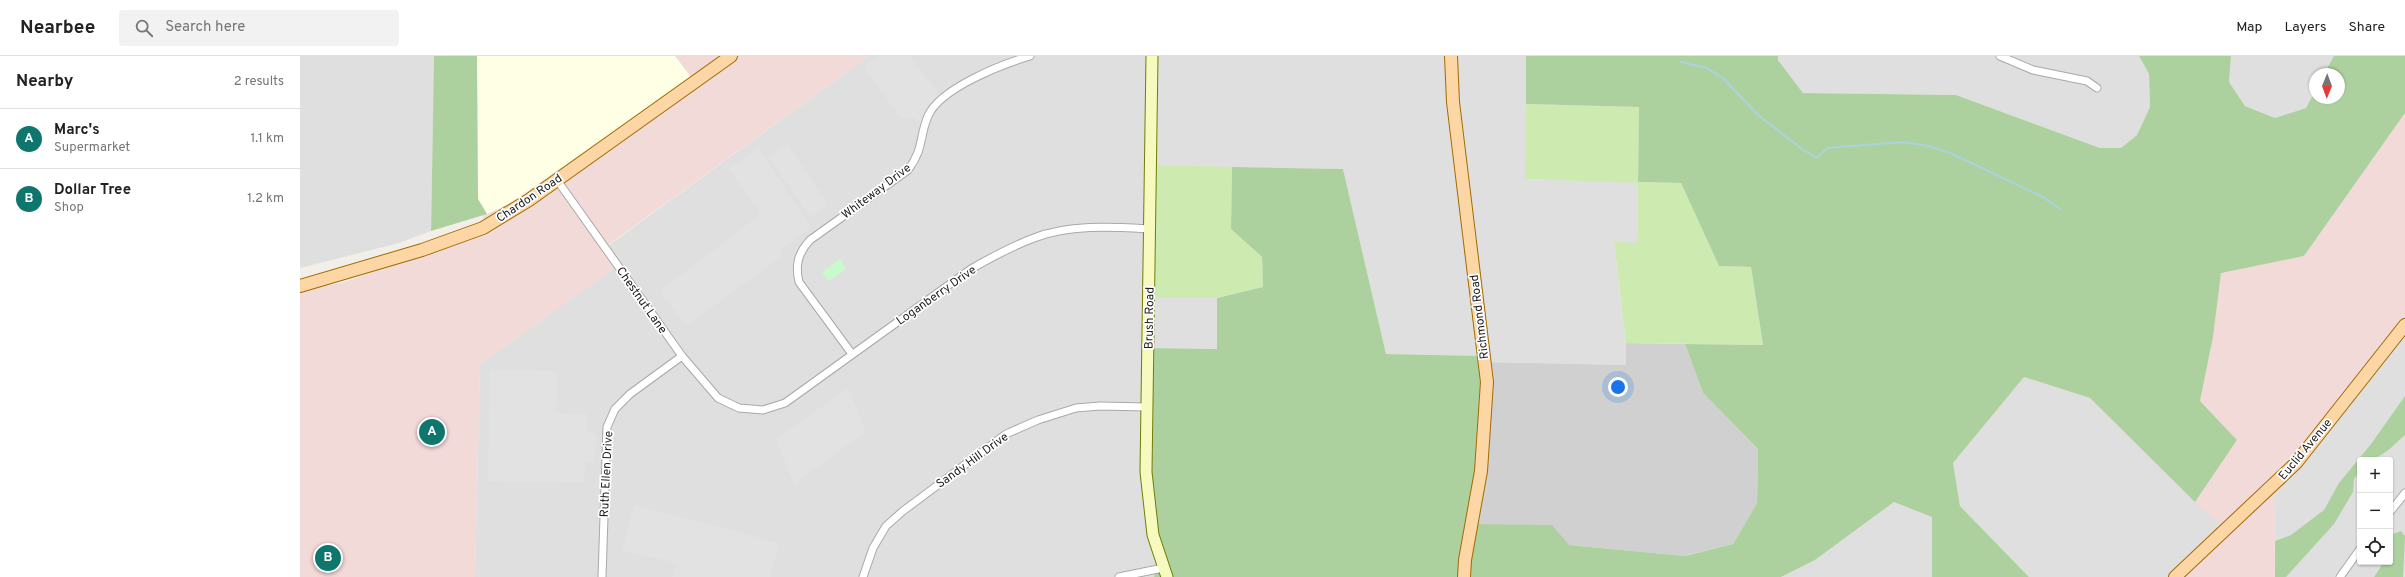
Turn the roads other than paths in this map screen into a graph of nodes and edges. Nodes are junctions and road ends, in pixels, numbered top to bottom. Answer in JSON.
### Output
{"nodes":[{"id":1,"x":731,"y":56,"type":"edge"},
{"id":2,"x":1030,"y":56,"type":"edge"},
{"id":3,"x":1152,"y":56,"type":"edge"},
{"id":4,"x":1452,"y":56,"type":"edge"},
{"id":5,"x":2000,"y":56,"type":"edge"},
{"id":6,"x":2097,"y":88,"type":"dead end"},
{"id":7,"x":557,"y":180,"type":"junction"},
{"id":8,"x":1150,"y":229,"type":"junction"},
{"id":9,"x":300,"y":286,"type":"edge"},
{"id":10,"x":2405,"y":325,"type":"edge"},
{"id":11,"x":852,"y":354,"type":"junction"},
{"id":12,"x":682,"y":356,"type":"junction"},
{"id":13,"x":1148,"y":407,"type":"junction"},
{"id":14,"x":739,"y":408,"type":"joint"},
{"id":15,"x":2405,"y":493,"type":"edge"},
{"id":16,"x":2393,"y":508,"type":"edge"},
{"id":17,"x":2357,"y":553,"type":"edge"},
{"id":18,"x":1165,"y":573,"type":"edge"},
{"id":19,"x":2180,"y":575,"type":"edge"},
{"id":20,"x":602,"y":577,"type":"edge"},
{"id":21,"x":863,"y":577,"type":"edge"},
{"id":22,"x":1119,"y":577,"type":"edge"},
{"id":23,"x":1464,"y":577,"type":"edge"},
{"id":24,"x":2340,"y":577,"type":"edge"}],
"edges":[{"from":1,"to":7,"type":"main road","name":"Chardon Road"},
{"from":2,"to":11,"type":"street","name":"Whiteway Drive"},
{"from":3,"to":8,"type":"street","name":"Brush Road"},
{"from":4,"to":23,"type":"main road","name":"Richmond Road"},
{"from":5,"to":6,"type":"street"},
{"from":7,"to":9,"type":"main road","name":"Chardon Road"},
{"from":7,"to":12,"type":"street","name":"Chestnut Lane"},
{"from":8,"to":11,"type":"street","name":"Loganberry Drive"},
{"from":8,"to":13,"type":"street","name":"Brush Road"},
{"from":10,"to":19,"type":"main road","name":"Euclid Avenue"},
{"from":11,"to":14,"type":"street","name":"Loganberry Drive"},
{"from":12,"to":14,"type":"street","name":"Chestnut Lane"},
{"from":12,"to":20,"type":"street","name":"Ruth Ellen Drive"},
{"from":13,"to":18,"type":"street","name":"Brush Road"},
{"from":13,"to":21,"type":"street","name":"Sandy Hill Drive"},
{"from":15,"to":16,"type":"street"},
{"from":17,"to":24,"type":"street"},
{"from":18,"to":22,"type":"street"}]}
